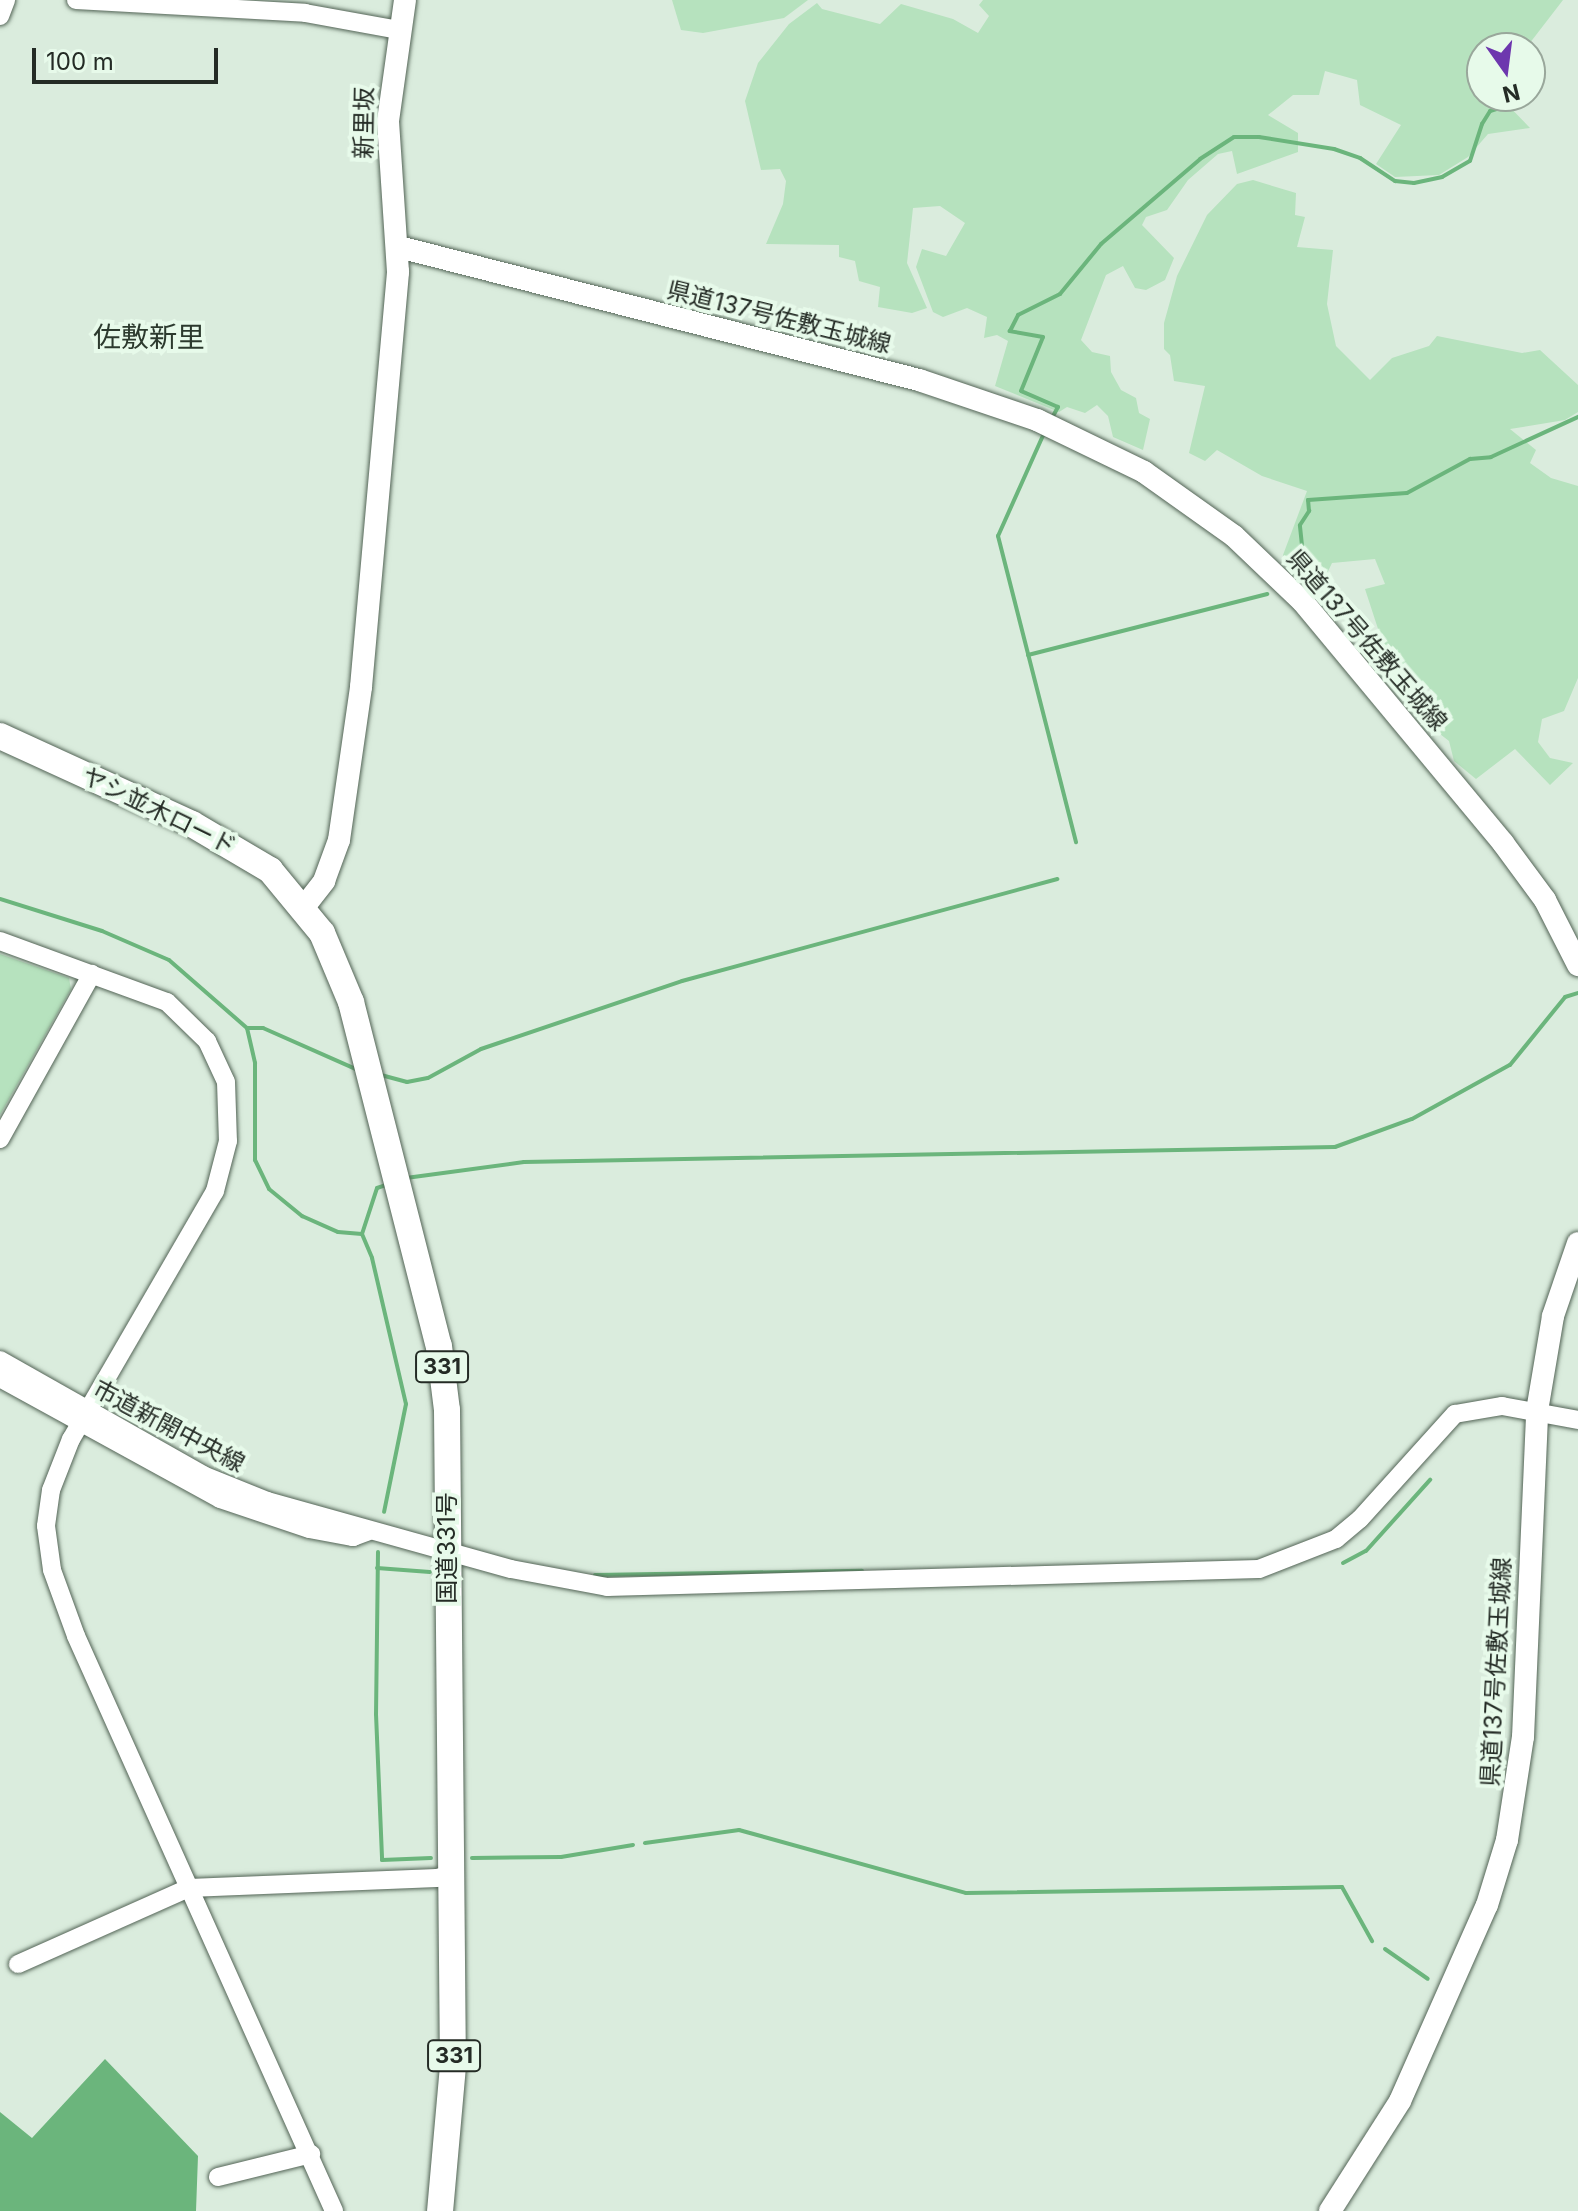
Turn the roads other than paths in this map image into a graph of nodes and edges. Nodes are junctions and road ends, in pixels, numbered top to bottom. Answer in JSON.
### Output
{"nodes":[{"id":1,"x":6,"y":0,"type":"edge"},
{"id":2,"x":76,"y":0,"type":"edge"},
{"id":3,"x":405,"y":0,"type":"edge"},
{"id":4,"x":0,"y":16,"type":"edge"},
{"id":5,"x":399,"y":30,"type":"junction"},
{"id":6,"x":399,"y":247,"type":"junction"},
{"id":7,"x":0,"y":736,"type":"edge"},
{"id":8,"x":304,"y":907,"type":"junction"},
{"id":9,"x":0,"y":941,"type":"edge"},
{"id":10,"x":1578,"y":965,"type":"edge"},
{"id":11,"x":92,"y":974,"type":"junction"},
{"id":12,"x":0,"y":1139,"type":"edge"},
{"id":13,"x":1578,"y":1243,"type":"edge"},
{"id":14,"x":0,"y":1360,"type":"edge"},
{"id":15,"x":0,"y":1378,"type":"edge"},
{"id":16,"x":1537,"y":1411,"type":"junction"},
{"id":17,"x":83,"y":1416,"type":"junction"},
{"id":18,"x":1578,"y":1420,"type":"edge"},
{"id":19,"x":448,"y":1550,"type":"junction"},
{"id":20,"x":453,"y":1873,"type":"junction"},
{"id":21,"x":189,"y":1888,"type":"junction"},
{"id":22,"x":18,"y":1964,"type":"dead end"},
{"id":23,"x":311,"y":2154,"type":"junction"},
{"id":24,"x":218,"y":2177,"type":"dead end"},
{"id":25,"x":334,"y":2211,"type":"edge"},
{"id":26,"x":440,"y":2211,"type":"edge"},
{"id":27,"x":1330,"y":2211,"type":"edge"}],
"edges":[{"from":1,"to":4,"type":"street"},
{"from":2,"to":5,"type":"street"},
{"from":3,"to":5,"type":"main road","name":"新里坂"},
{"from":5,"to":6,"type":"main road","name":"新里坂"},
{"from":6,"to":8,"type":"main road"},
{"from":6,"to":10,"type":"main road","name":"県道137号佐敷玉城線"},
{"from":7,"to":8,"type":"highway","name":"ヤシ並木ロード","number":"331"},
{"from":8,"to":19,"type":"highway","name":"国道331号","number":"331"},
{"from":9,"to":11,"type":"street"},
{"from":11,"to":12,"type":"street"},
{"from":11,"to":17,"type":"street"},
{"from":13,"to":16,"type":"main road","name":"県道137号佐敷玉城線"},
{"from":14,"to":17,"type":"street","name":"市道新開中央線"},
{"from":15,"to":17,"type":"street","name":"市道新開中央線"},
{"from":16,"to":18,"type":"street","name":"市道新開中央線"},
{"from":16,"to":19,"type":"street","name":"市道新開中央線"},
{"from":16,"to":27,"type":"main road","name":"県道137号佐敷玉城線"},
{"from":17,"to":19,"type":"street","name":"市道新開中央線"},
{"from":17,"to":21,"type":"street"},
{"from":19,"to":20,"type":"highway","name":"国道331号","number":"331"},
{"from":20,"to":21,"type":"street"},
{"from":20,"to":26,"type":"highway","name":"国道331号","number":"331"},
{"from":21,"to":22,"type":"street"},
{"from":21,"to":23,"type":"street"},
{"from":23,"to":24,"type":"street"},
{"from":23,"to":25,"type":"street"}]}
